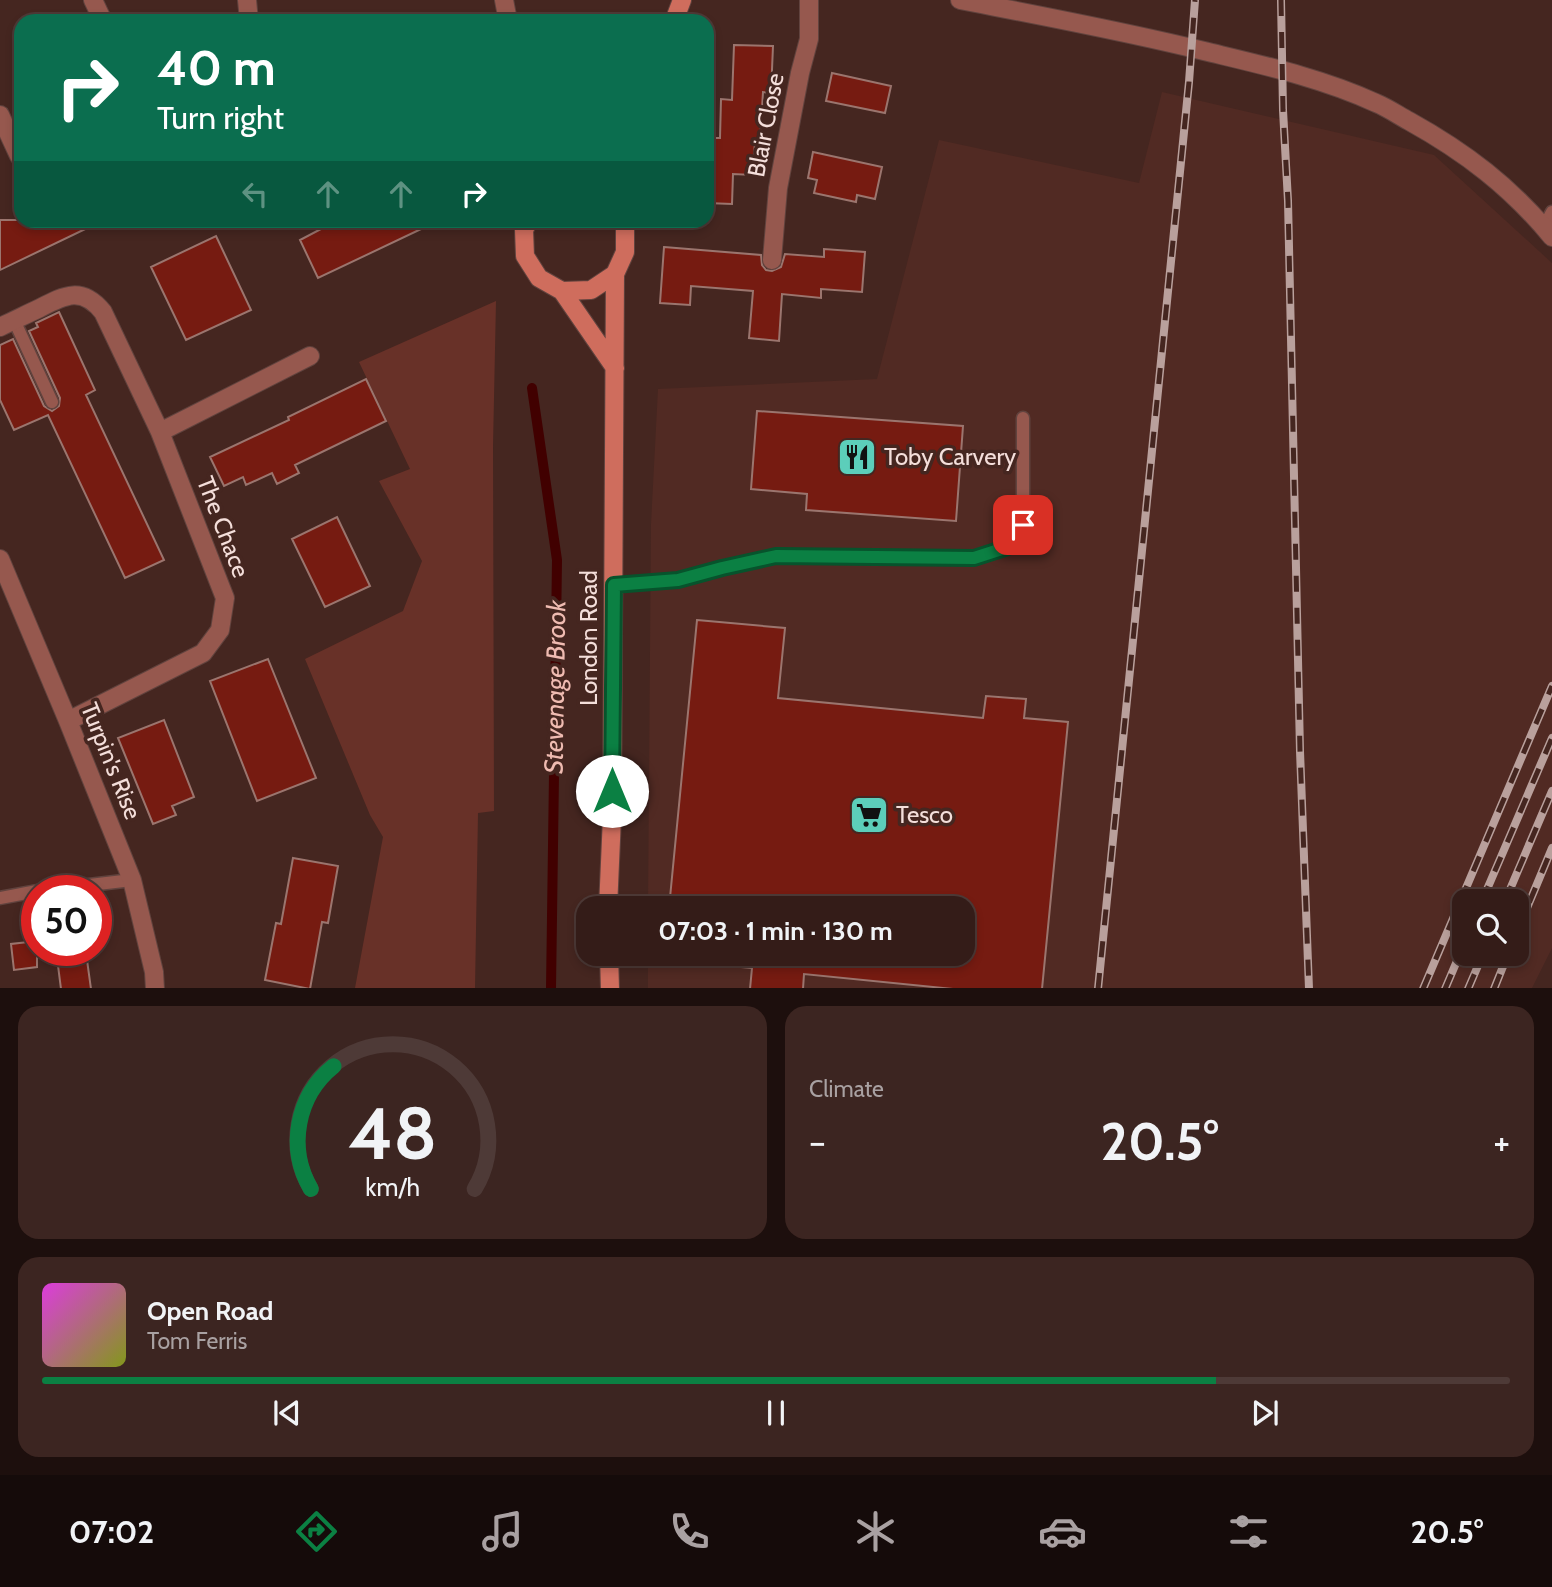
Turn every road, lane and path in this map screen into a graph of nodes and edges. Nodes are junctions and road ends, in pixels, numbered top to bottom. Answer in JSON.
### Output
{"nodes":[{"id":1,"x":809,"y":0,"type":"edge"},
{"id":2,"x":960,"y":0,"type":"edge"},
{"id":3,"x":0,"y":116,"type":"edge"},
{"id":4,"x":14,"y":145,"type":"edge"},
{"id":5,"x":1549,"y":226,"type":"edge"},
{"id":6,"x":525,"y":228,"type":"edge"},
{"id":7,"x":625,"y":228,"type":"edge"},
{"id":8,"x":772,"y":260,"type":"dead end"},
{"id":9,"x":615,"y":274,"type":"junction"},
{"id":10,"x":562,"y":291,"type":"junction"},
{"id":11,"x":7,"y":324,"type":"edge"},
{"id":12,"x":310,"y":356,"type":"dead end"},
{"id":13,"x":615,"y":368,"type":"junction"},
{"id":14,"x":52,"y":402,"type":"dead end"},
{"id":15,"x":1023,"y":418,"type":"dead end"},
{"id":16,"x":160,"y":432,"type":"junction"},
{"id":17,"x":0,"y":559,"type":"edge"},
{"id":18,"x":614,"y":585,"type":"junction"},
{"id":19,"x":68,"y":721,"type":"junction"},
{"id":20,"x":132,"y":880,"type":"junction"},
{"id":21,"x":112,"y":882,"type":"edge"},
{"id":22,"x":21,"y":894,"type":"edge"},
{"id":23,"x":609,"y":896,"type":"edge"},
{"id":24,"x":0,"y":898,"type":"edge"},
{"id":25,"x":609,"y":966,"type":"edge"},
{"id":26,"x":155,"y":988,"type":"edge"},
{"id":27,"x":610,"y":988,"type":"edge"}],
"edges":[{"from":1,"to":8,"type":"street","name":"Blair Close"},
{"from":2,"to":5,"type":"street"},
{"from":3,"to":4,"type":"street"},
{"from":6,"to":10,"type":"main road"},
{"from":7,"to":9,"type":"main road","name":"London Road"},
{"from":9,"to":10,"type":"main road"},
{"from":9,"to":13,"type":"main road","name":"London Road"},
{"from":10,"to":13,"type":"main road"},
{"from":11,"to":14,"type":"lane"},
{"from":11,"to":16,"type":"street","name":"The Chace"},
{"from":12,"to":16,"type":"street"},
{"from":13,"to":18,"type":"main road","name":"London Road"},
{"from":15,"to":18,"type":"lane"},
{"from":16,"to":19,"type":"street","name":"The Chace"},
{"from":17,"to":19,"type":"street","name":"Turpin's Rise"},
{"from":18,"to":23,"type":"main road","name":"London Road"},
{"from":19,"to":20,"type":"street","name":"Turpin's Rise"},
{"from":20,"to":21,"type":"lane"},
{"from":20,"to":26,"type":"street","name":"Turpin's Rise"},
{"from":22,"to":24,"type":"lane"},
{"from":25,"to":27,"type":"main road"}]}
